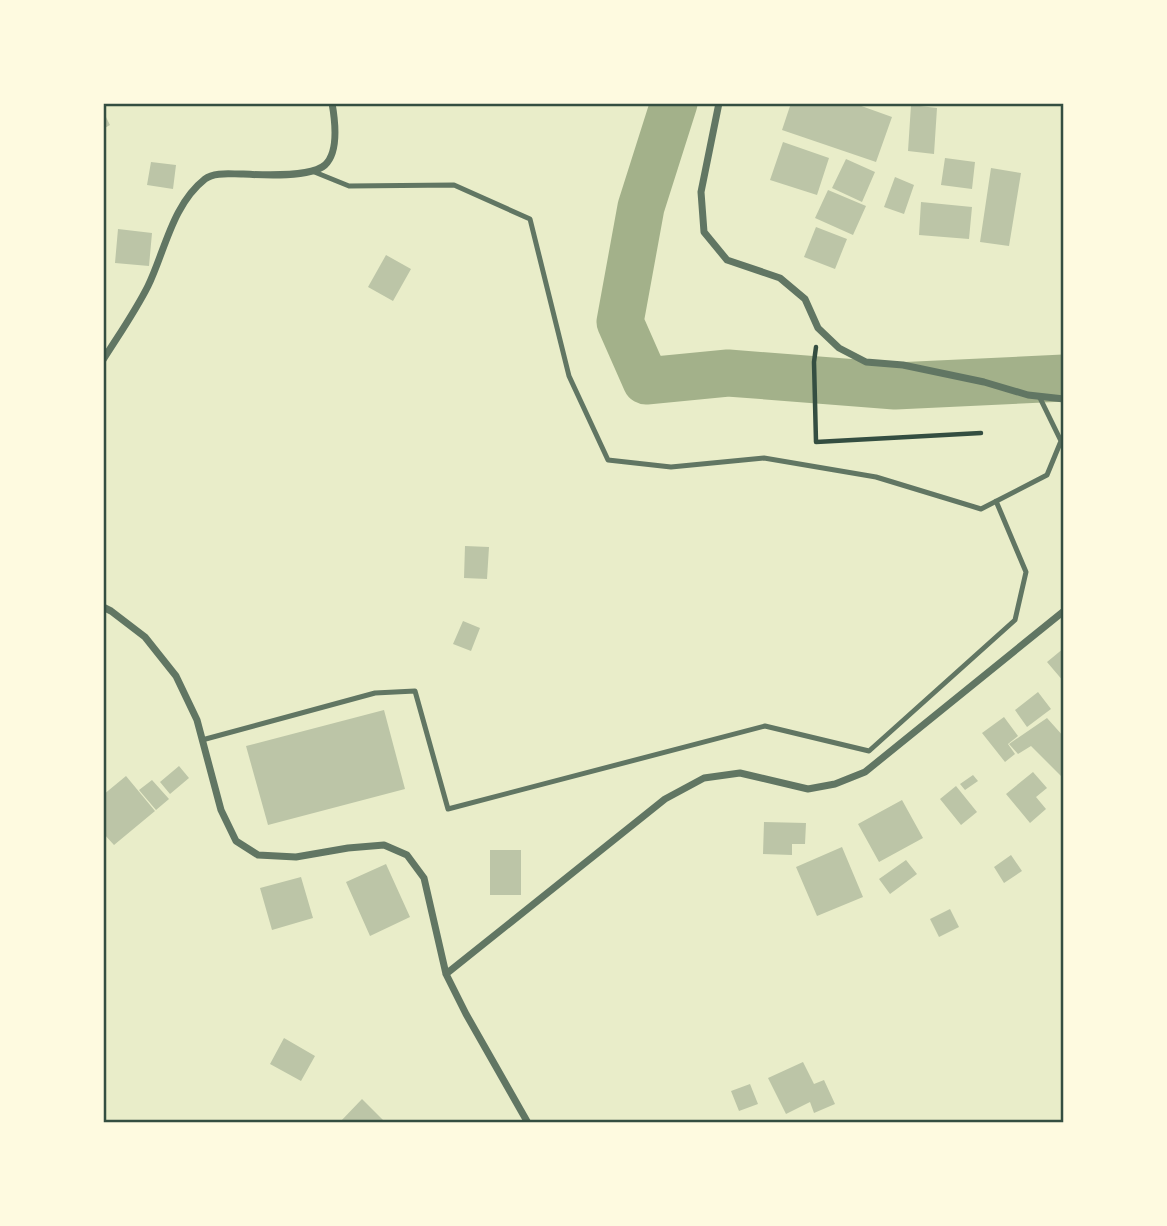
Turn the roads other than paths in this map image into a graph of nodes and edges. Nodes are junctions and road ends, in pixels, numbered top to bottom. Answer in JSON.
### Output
{"nodes":[{"id":1,"x":332,"y":103,"type":"edge"},
{"id":2,"x":719,"y":103,"type":"edge"},
{"id":3,"x":312,"y":171,"type":"junction"},
{"id":4,"x":103,"y":360,"type":"edge"},
{"id":5,"x":1039,"y":396,"type":"junction"},
{"id":6,"x":1064,"y":399,"type":"edge"},
{"id":7,"x":996,"y":501,"type":"junction"},
{"id":8,"x":103,"y":607,"type":"edge"},
{"id":9,"x":1064,"y":611,"type":"edge"},
{"id":10,"x":202,"y":740,"type":"junction"},
{"id":11,"x":446,"y":974,"type":"junction"},
{"id":12,"x":528,"y":1123,"type":"edge"}],
"edges":[{"from":1,"to":3,"type":"street"},
{"from":2,"to":5,"type":"street"},
{"from":3,"to":4,"type":"street"},
{"from":3,"to":7,"type":"lane"},
{"from":5,"to":6,"type":"street"},
{"from":5,"to":7,"type":"lane"},
{"from":7,"to":10,"type":"lane"},
{"from":8,"to":10,"type":"street"},
{"from":9,"to":11,"type":"street"},
{"from":10,"to":11,"type":"street"},
{"from":11,"to":12,"type":"street"}]}
